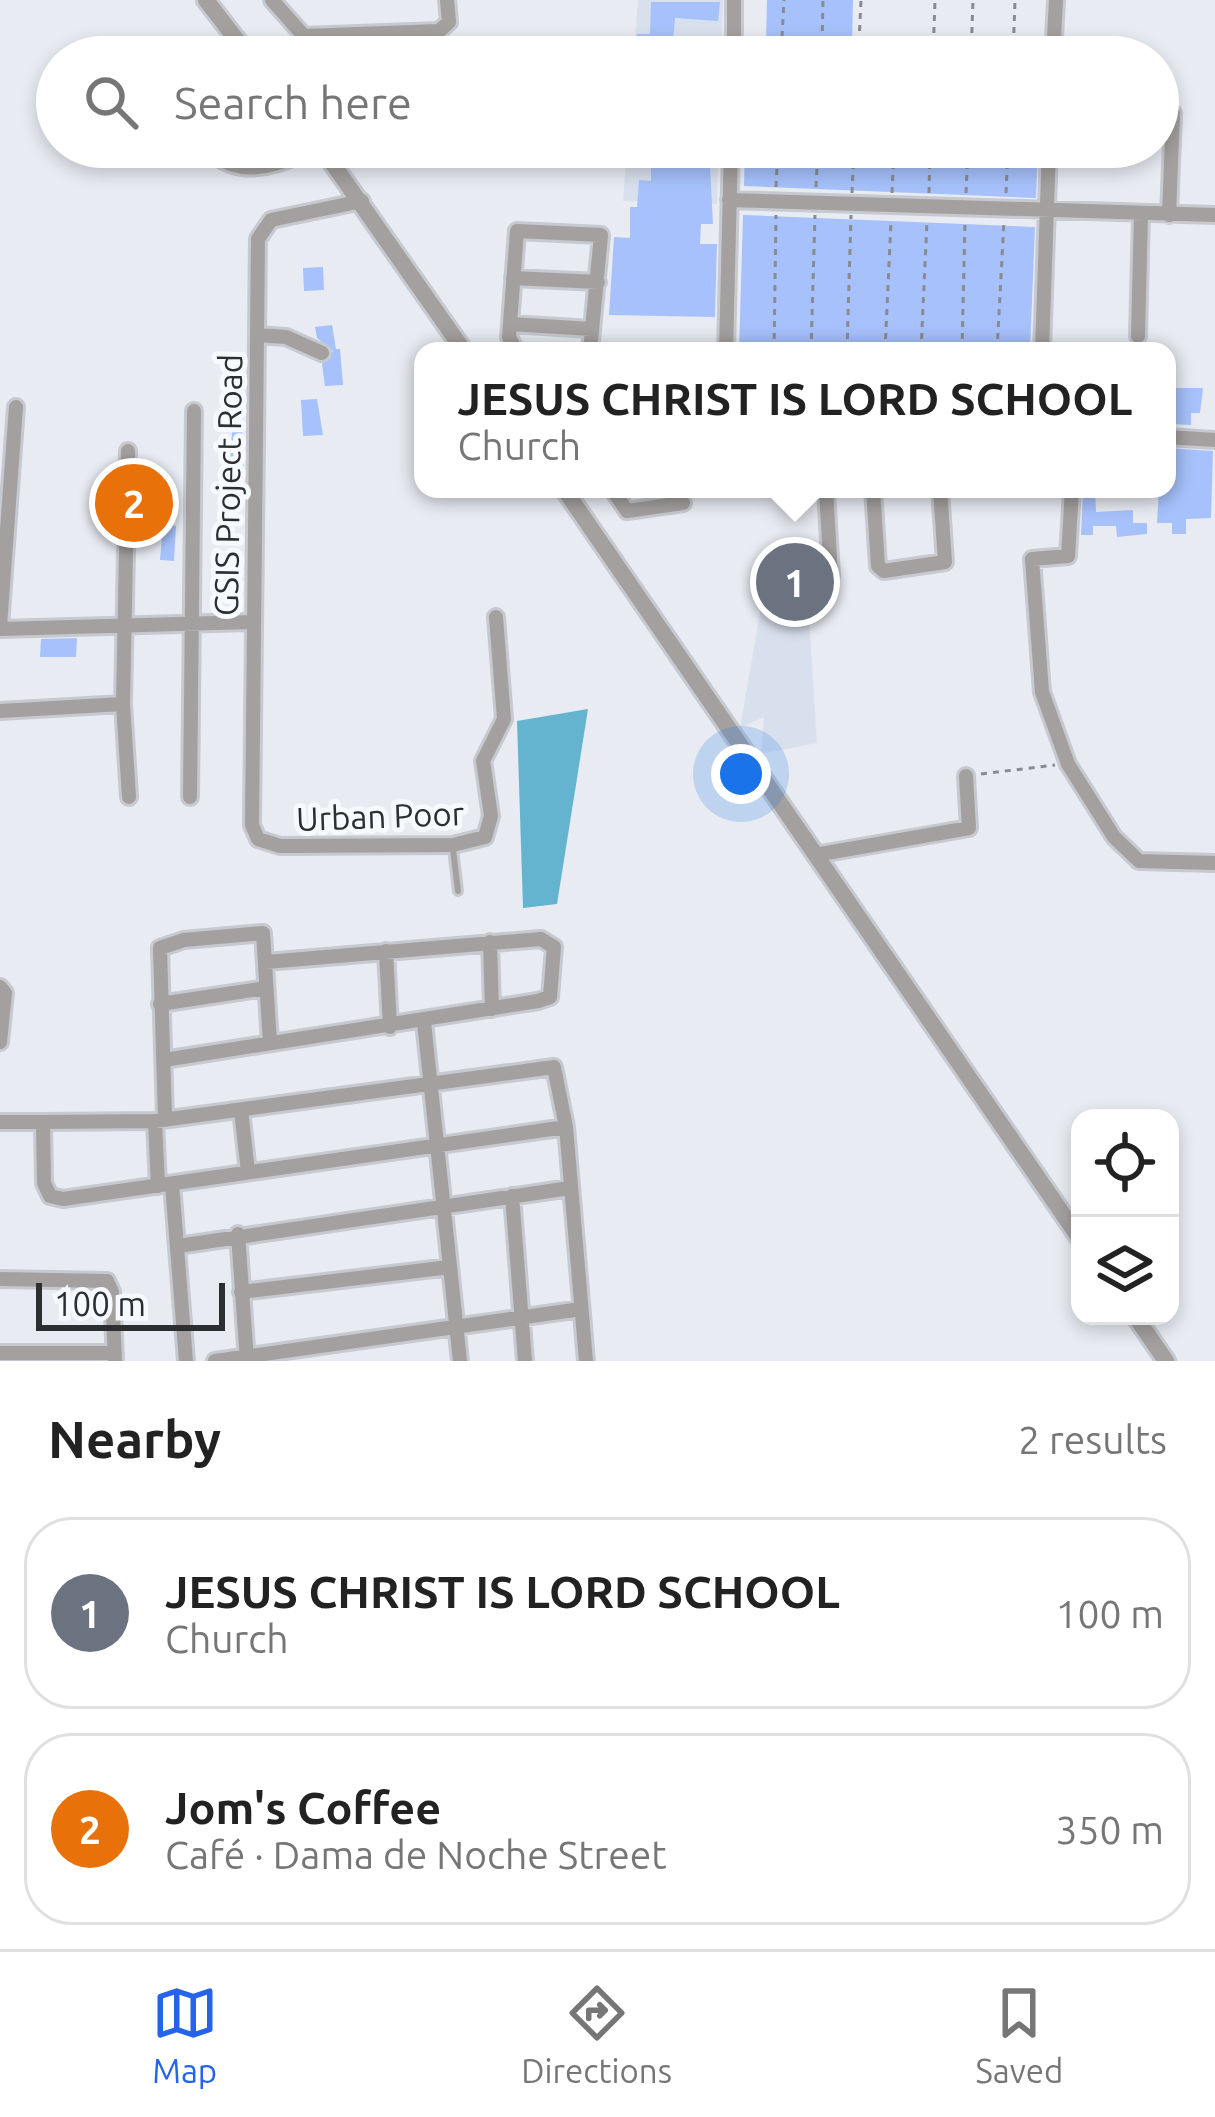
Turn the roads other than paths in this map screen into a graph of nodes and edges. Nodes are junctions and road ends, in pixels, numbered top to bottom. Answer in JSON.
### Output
{"nodes":[{"id":1,"x":206,"y":0,"type":"edge"},
{"id":2,"x":272,"y":0,"type":"edge"},
{"id":3,"x":447,"y":0,"type":"edge"},
{"id":4,"x":734,"y":0,"type":"edge"},
{"id":5,"x":1056,"y":0,"type":"edge"},
{"id":6,"x":234,"y":36,"type":"edge"},
{"id":7,"x":734,"y":36,"type":"edge"},
{"id":8,"x":1054,"y":36,"type":"edge"},
{"id":9,"x":337,"y":168,"type":"edge"},
{"id":10,"x":730,"y":168,"type":"edge"},
{"id":11,"x":1048,"y":168,"type":"edge"},
{"id":12,"x":1171,"y":168,"type":"edge"},
{"id":13,"x":729,"y":200,"type":"junction"},
{"id":14,"x":362,"y":201,"type":"junction"},
{"id":15,"x":1047,"y":212,"type":"junction"},
{"id":16,"x":1141,"y":214,"type":"junction"},
{"id":17,"x":1169,"y":215,"type":"junction"},
{"id":18,"x":1215,"y":215,"type":"edge"},
{"id":19,"x":513,"y":278,"type":"junction"},
{"id":20,"x":598,"y":282,"type":"junction"},
{"id":21,"x":510,"y":325,"type":"junction"},
{"id":22,"x":592,"y":329,"type":"junction"},
{"id":23,"x":259,"y":334,"type":"junction"},
{"id":24,"x":1138,"y":336,"type":"dead end"},
{"id":25,"x":458,"y":342,"type":"edge"},
{"id":26,"x":514,"y":342,"type":"edge"},
{"id":27,"x":591,"y":342,"type":"edge"},
{"id":28,"x":726,"y":342,"type":"edge"},
{"id":29,"x":1042,"y":342,"type":"edge"},
{"id":30,"x":322,"y":353,"type":"dead end"},
{"id":31,"x":16,"y":406,"type":"dead end"},
{"id":32,"x":194,"y":411,"type":"dead end"},
{"id":33,"x":1176,"y":438,"type":"edge"},
{"id":34,"x":1215,"y":440,"type":"edge"},
{"id":35,"x":128,"y":451,"type":"dead end"},
{"id":36,"x":570,"y":498,"type":"edge"},
{"id":37,"x":618,"y":498,"type":"edge"},
{"id":38,"x":827,"y":498,"type":"edge"},
{"id":39,"x":874,"y":498,"type":"edge"},
{"id":40,"x":941,"y":498,"type":"edge"},
{"id":41,"x":1071,"y":498,"type":"edge"},
{"id":42,"x":682,"y":502,"type":"dead end"},
{"id":43,"x":831,"y":576,"type":"dead end"},
{"id":44,"x":496,"y":617,"type":"dead end"},
{"id":45,"x":251,"y":622,"type":"junction"},
{"id":46,"x":188,"y":624,"type":"junction"},
{"id":47,"x":124,"y":625,"type":"junction"},
{"id":48,"x":0,"y":627,"type":"edge"},
{"id":49,"x":123,"y":704,"type":"junction"},
{"id":50,"x":0,"y":711,"type":"edge"},
{"id":51,"x":965,"y":776,"type":"road end"},
{"id":52,"x":129,"y":797,"type":"dead end"},
{"id":53,"x":190,"y":797,"type":"dead end"},
{"id":54,"x":264,"y":844,"type":"joint"},
{"id":55,"x":453,"y":845,"type":"junction"},
{"id":56,"x":814,"y":855,"type":"junction"},
{"id":57,"x":1215,"y":863,"type":"edge"},
{"id":58,"x":458,"y":891,"type":"dead end"},
{"id":59,"x":490,"y":942,"type":"junction"},
{"id":60,"x":386,"y":952,"type":"junction"},
{"id":61,"x":266,"y":962,"type":"junction"},
{"id":62,"x":0,"y":987,"type":"edge"},
{"id":63,"x":266,"y":988,"type":"junction"},
{"id":64,"x":160,"y":1004,"type":"junction"},
{"id":65,"x":492,"y":1010,"type":"junction"},
{"id":66,"x":424,"y":1022,"type":"junction"},
{"id":67,"x":390,"y":1027,"type":"junction"},
{"id":68,"x":0,"y":1042,"type":"edge"},
{"id":69,"x":270,"y":1043,"type":"junction"},
{"id":70,"x":164,"y":1060,"type":"junction"},
{"id":71,"x":430,"y":1082,"type":"junction"},
{"id":72,"x":241,"y":1110,"type":"junction"},
{"id":73,"x":160,"y":1120,"type":"junction"},
{"id":74,"x":0,"y":1122,"type":"edge"},
{"id":75,"x":43,"y":1122,"type":"junction"},
{"id":76,"x":566,"y":1127,"type":"junction"},
{"id":77,"x":439,"y":1146,"type":"junction"},
{"id":78,"x":248,"y":1172,"type":"junction"},
{"id":79,"x":165,"y":1185,"type":"junction"},
{"id":80,"x":570,"y":1188,"type":"junction"},
{"id":81,"x":512,"y":1196,"type":"junction"},
{"id":82,"x":443,"y":1204,"type":"junction"},
{"id":83,"x":1071,"y":1226,"type":"edge"},
{"id":84,"x":238,"y":1234,"type":"junction"},
{"id":85,"x":178,"y":1246,"type":"junction"},
{"id":86,"x":450,"y":1267,"type":"junction"},
{"id":87,"x":0,"y":1280,"type":"edge"},
{"id":88,"x":241,"y":1292,"type":"junction"},
{"id":89,"x":581,"y":1309,"type":"junction"},
{"id":90,"x":520,"y":1319,"type":"junction"},
{"id":91,"x":1141,"y":1325,"type":"edge"},
{"id":92,"x":457,"y":1329,"type":"junction"},
{"id":93,"x":0,"y":1353,"type":"edge"},
{"id":94,"x":312,"y":1355,"type":"edge"},
{"id":95,"x":115,"y":1357,"type":"edge"},
{"id":96,"x":247,"y":1359,"type":"edge"},
{"id":97,"x":186,"y":1361,"type":"edge"},
{"id":98,"x":214,"y":1361,"type":"edge"},
{"id":99,"x":460,"y":1361,"type":"edge"},
{"id":100,"x":524,"y":1361,"type":"edge"},
{"id":101,"x":586,"y":1361,"type":"edge"},
{"id":102,"x":1166,"y":1361,"type":"edge"}],
"edges":[{"from":1,"to":6,"type":"street"},
{"from":2,"to":3,"type":"street"},
{"from":4,"to":7,"type":"street"},
{"from":5,"to":8,"type":"street"},
{"from":9,"to":14,"type":"street"},
{"from":10,"to":13,"type":"street"},
{"from":11,"to":15,"type":"street"},
{"from":12,"to":17,"type":"street"},
{"from":13,"to":15,"type":"street"},
{"from":13,"to":28,"type":"street"},
{"from":14,"to":23,"type":"street","name":"GSIS Project Road"},
{"from":14,"to":25,"type":"street"},
{"from":15,"to":16,"type":"street"},
{"from":15,"to":29,"type":"street"},
{"from":16,"to":17,"type":"street"},
{"from":16,"to":24,"type":"street"},
{"from":17,"to":18,"type":"street"},
{"from":19,"to":20,"type":"street"},
{"from":19,"to":20,"type":"street"},
{"from":19,"to":21,"type":"street"},
{"from":20,"to":22,"type":"street"},
{"from":21,"to":22,"type":"street"},
{"from":21,"to":26,"type":"street"},
{"from":22,"to":27,"type":"street"},
{"from":23,"to":30,"type":"street"},
{"from":23,"to":45,"type":"street","name":"GSIS Project Road"},
{"from":31,"to":48,"type":"street"},
{"from":32,"to":46,"type":"street"},
{"from":33,"to":34,"type":"street"},
{"from":35,"to":47,"type":"street"},
{"from":36,"to":56,"type":"street"},
{"from":37,"to":42,"type":"street"},
{"from":38,"to":43,"type":"street"},
{"from":39,"to":40,"type":"street"},
{"from":41,"to":57,"type":"street"},
{"from":44,"to":55,"type":"street","name":"Urban Poor"},
{"from":45,"to":46,"type":"street"},
{"from":45,"to":54,"type":"street","name":"GSIS Project Road"},
{"from":46,"to":47,"type":"street"},
{"from":46,"to":53,"type":"street"},
{"from":47,"to":48,"type":"street"},
{"from":47,"to":49,"type":"street"},
{"from":49,"to":50,"type":"street"},
{"from":49,"to":52,"type":"street"},
{"from":51,"to":56,"type":"street"},
{"from":54,"to":55,"type":"street","name":"Urban Poor"},
{"from":55,"to":58,"type":"lane"},
{"from":56,"to":83,"type":"street"},
{"from":59,"to":60,"type":"street"},
{"from":59,"to":65,"type":"street"},
{"from":59,"to":65,"type":"street"},
{"from":60,"to":61,"type":"street"},
{"from":60,"to":67,"type":"street"},
{"from":61,"to":63,"type":"street"},
{"from":61,"to":64,"type":"street"},
{"from":62,"to":68,"type":"street"},
{"from":63,"to":64,"type":"street"},
{"from":63,"to":69,"type":"street"},
{"from":64,"to":70,"type":"street"},
{"from":65,"to":66,"type":"street"},
{"from":66,"to":67,"type":"street"},
{"from":66,"to":71,"type":"street"},
{"from":67,"to":69,"type":"street"},
{"from":69,"to":70,"type":"street"},
{"from":70,"to":73,"type":"street"},
{"from":71,"to":72,"type":"street"},
{"from":71,"to":76,"type":"street"},
{"from":71,"to":77,"type":"street"},
{"from":72,"to":73,"type":"street"},
{"from":72,"to":78,"type":"street"},
{"from":73,"to":75,"type":"street"},
{"from":73,"to":79,"type":"street"},
{"from":74,"to":75,"type":"street"},
{"from":75,"to":79,"type":"street"},
{"from":76,"to":77,"type":"street"},
{"from":76,"to":80,"type":"street"},
{"from":77,"to":78,"type":"street"},
{"from":77,"to":82,"type":"street"},
{"from":78,"to":79,"type":"street"},
{"from":79,"to":85,"type":"street"},
{"from":80,"to":81,"type":"street"},
{"from":80,"to":89,"type":"street"},
{"from":81,"to":82,"type":"street"},
{"from":81,"to":90,"type":"street"},
{"from":82,"to":84,"type":"street"},
{"from":82,"to":86,"type":"street"},
{"from":84,"to":85,"type":"street"},
{"from":84,"to":88,"type":"street"},
{"from":85,"to":97,"type":"street"},
{"from":86,"to":88,"type":"street"},
{"from":86,"to":92,"type":"street"},
{"from":87,"to":95,"type":"street"},
{"from":88,"to":96,"type":"street"},
{"from":89,"to":90,"type":"street"},
{"from":89,"to":101,"type":"street"},
{"from":90,"to":92,"type":"street"},
{"from":90,"to":100,"type":"street"},
{"from":91,"to":102,"type":"street"},
{"from":92,"to":94,"type":"street"},
{"from":92,"to":99,"type":"street"},
{"from":93,"to":95,"type":"street"},
{"from":94,"to":96,"type":"street"},
{"from":96,"to":98,"type":"street"}]}
